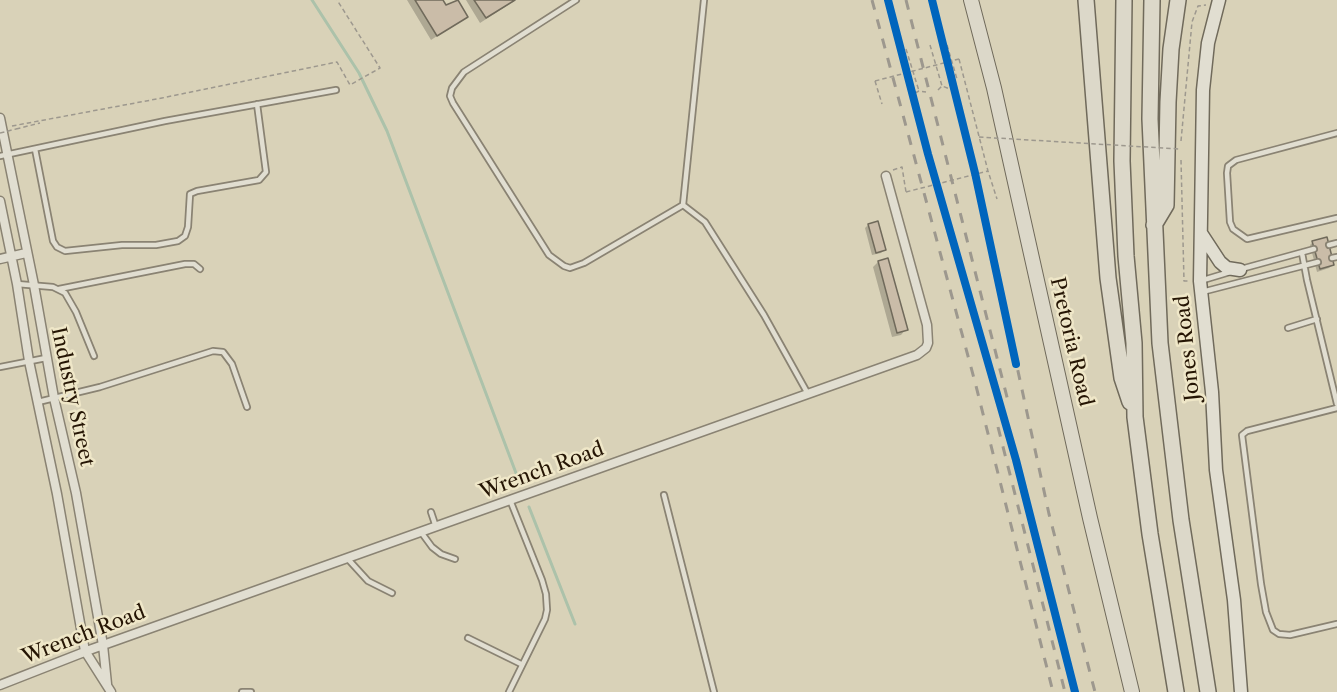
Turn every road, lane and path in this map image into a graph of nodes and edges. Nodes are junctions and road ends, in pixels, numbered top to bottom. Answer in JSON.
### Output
{"nodes":[{"id":1,"x":337,"y":0,"type":"edge"},
{"id":2,"x":576,"y":0,"type":"edge"},
{"id":3,"x":704,"y":0,"type":"edge"},
{"id":4,"x":971,"y":0,"type":"edge"},
{"id":5,"x":1086,"y":0,"type":"edge"},
{"id":6,"x":1124,"y":0,"type":"edge"},
{"id":7,"x":1152,"y":0,"type":"edge"},
{"id":8,"x":1178,"y":0,"type":"edge"},
{"id":9,"x":1218,"y":3,"type":"edge"},
{"id":10,"x":930,"y":45,"type":"dead end"},
{"id":11,"x":947,"y":45,"type":"dead end"},
{"id":12,"x":906,"y":49,"type":"dead end"},
{"id":13,"x":951,"y":61,"type":"junction"},
{"id":14,"x":935,"y":66,"type":"junction"},
{"id":15,"x":913,"y":71,"type":"junction"},
{"id":16,"x":957,"y":79,"type":"dead end"},
{"id":17,"x":942,"y":86,"type":"junction"},
{"id":18,"x":950,"y":89,"type":"dead end"},
{"id":19,"x":336,"y":90,"type":"dead end"},
{"id":20,"x":938,"y":90,"type":"dead end"},
{"id":21,"x":919,"y":91,"type":"junction"},
{"id":22,"x":926,"y":92,"type":"dead end"},
{"id":23,"x":915,"y":93,"type":"dead end"},
{"id":24,"x":882,"y":104,"type":"dead end"},
{"id":25,"x":257,"y":105,"type":"junction"},
{"id":26,"x":0,"y":118,"type":"edge"},
{"id":27,"x":40,"y":121,"type":"junction"},
{"id":28,"x":1,"y":130,"type":"edge"},
{"id":29,"x":1337,"y":133,"type":"edge"},
{"id":30,"x":979,"y":137,"type":"junction"},
{"id":31,"x":35,"y":149,"type":"junction"},
{"id":32,"x":3,"y":155,"type":"edge"},
{"id":33,"x":1180,"y":160,"type":"dead end"},
{"id":34,"x":902,"y":170,"type":"dead end"},
{"id":35,"x":988,"y":171,"type":"junction"},
{"id":36,"x":886,"y":176,"type":"dead end"},
{"id":37,"x":997,"y":199,"type":"dead end"},
{"id":38,"x":0,"y":201,"type":"edge"},
{"id":39,"x":683,"y":205,"type":"junction"},
{"id":40,"x":1337,"y":218,"type":"edge"},
{"id":41,"x":1154,"y":225,"type":"junction"},
{"id":42,"x":1200,"y":232,"type":"junction"},
{"id":43,"x":1337,"y":243,"type":"edge"},
{"id":44,"x":1329,"y":245,"type":"dead end"},
{"id":45,"x":1314,"y":249,"type":"dead end"},
{"id":46,"x":26,"y":253,"type":"junction"},
{"id":47,"x":1302,"y":253,"type":"junction"},
{"id":48,"x":11,"y":257,"type":"junction"},
{"id":49,"x":0,"y":259,"type":"edge"},
{"id":50,"x":1318,"y":262,"type":"dead end"},
{"id":51,"x":1304,"y":266,"type":"junction"},
{"id":52,"x":200,"y":269,"type":"dead end"},
{"id":53,"x":1240,"y":270,"type":"junction"},
{"id":54,"x":1184,"y":281,"type":"dead end"},
{"id":55,"x":17,"y":284,"type":"junction"},
{"id":56,"x":34,"y":285,"type":"junction"},
{"id":57,"x":1201,"y":286,"type":"junction"},
{"id":58,"x":59,"y":289,"type":"junction"},
{"id":59,"x":1317,"y":319,"type":"junction"},
{"id":60,"x":1288,"y":328,"type":"dead end"},
{"id":61,"x":94,"y":356,"type":"dead end"},
{"id":62,"x":46,"y":358,"type":"junction"},
{"id":63,"x":29,"y":361,"type":"junction"},
{"id":64,"x":0,"y":367,"type":"edge"},
{"id":65,"x":808,"y":394,"type":"junction"},
{"id":66,"x":54,"y":398,"type":"junction"},
{"id":67,"x":38,"y":402,"type":"junction"},
{"id":68,"x":1337,"y":406,"type":"edge"},
{"id":69,"x":247,"y":407,"type":"dead end"},
{"id":70,"x":1135,"y":417,"type":"junction"},
{"id":71,"x":664,"y":495,"type":"dead end"},
{"id":72,"x":510,"y":500,"type":"junction"},
{"id":73,"x":430,"y":512,"type":"dead end"},
{"id":74,"x":436,"y":527,"type":"junction"},
{"id":75,"x":421,"y":532,"type":"junction"},
{"id":76,"x":347,"y":558,"type":"junction"},
{"id":77,"x":456,"y":560,"type":"dead end"},
{"id":78,"x":392,"y":593,"type":"dead end"},
{"id":79,"x":1337,"y":624,"type":"edge"},
{"id":80,"x":468,"y":638,"type":"dead end"},
{"id":81,"x":103,"y":645,"type":"junction"},
{"id":82,"x":85,"y":651,"type":"junction"},
{"id":83,"x":521,"y":664,"type":"junction"},
{"id":84,"x":0,"y":685,"type":"edge"},
{"id":85,"x":109,"y":688,"type":"edge"},
{"id":86,"x":242,"y":692,"type":"edge"},
{"id":87,"x":251,"y":692,"type":"edge"},
{"id":88,"x":509,"y":692,"type":"edge"},
{"id":89,"x":714,"y":692,"type":"edge"},
{"id":90,"x":1132,"y":692,"type":"edge"},
{"id":91,"x":1176,"y":692,"type":"edge"},
{"id":92,"x":1208,"y":692,"type":"edge"},
{"id":93,"x":1241,"y":692,"type":"edge"}],
"edges":[{"from":1,"to":27,"type":"path"},
{"from":2,"to":39,"type":"lane"},
{"from":3,"to":39,"type":"lane"},
{"from":4,"to":90,"type":"main road","name":"Pretoria Road"},
{"from":5,"to":70,"type":"highway"},
{"from":6,"to":70,"type":"highway"},
{"from":7,"to":41,"type":"highway"},
{"from":8,"to":41,"type":"highway"},
{"from":9,"to":30,"type":"path","bridge":true},
{"from":9,"to":42,"type":"street","name":"Jones Road"},
{"from":10,"to":14,"type":"path"},
{"from":11,"to":13,"type":"path"},
{"from":12,"to":15,"type":"path"},
{"from":13,"to":14,"type":"path","bridge":true},
{"from":13,"to":16,"type":"path"},
{"from":13,"to":30,"type":"path","bridge":true},
{"from":14,"to":15,"type":"path","bridge":true},
{"from":14,"to":17,"type":"path"},
{"from":15,"to":21,"type":"path"},
{"from":15,"to":24,"type":"path","bridge":true},
{"from":17,"to":18,"type":"path"},
{"from":17,"to":20,"type":"path"},
{"from":19,"to":25,"type":"lane"},
{"from":21,"to":22,"type":"path"},
{"from":21,"to":23,"type":"path"},
{"from":25,"to":31,"type":"lane"},
{"from":25,"to":31,"type":"lane"},
{"from":26,"to":28,"type":"street","name":"Industry Street"},
{"from":27,"to":28,"type":"path"},
{"from":27,"to":28,"type":"path","bridge":true},
{"from":28,"to":32,"type":"street","name":"Industry Street"},
{"from":29,"to":40,"type":"lane"},
{"from":30,"to":35,"type":"path"},
{"from":31,"to":32,"type":"lane"},
{"from":32,"to":46,"type":"street","name":"Industry Street"},
{"from":33,"to":54,"type":"path"},
{"from":34,"to":35,"type":"path","bridge":true},
{"from":35,"to":37,"type":"path"},
{"from":36,"to":65,"type":"street","name":"Wrench Road"},
{"from":38,"to":48,"type":"street","name":"Industry Street"},
{"from":39,"to":65,"type":"lane"},
{"from":41,"to":92,"type":"highway"},
{"from":42,"to":53,"type":"street"},
{"from":42,"to":57,"type":"street","name":"Jones Road"},
{"from":43,"to":44,"type":"lane"},
{"from":45,"to":47,"type":"lane"},
{"from":46,"to":48,"type":"street"},
{"from":46,"to":56,"type":"street","name":"Industry Street"},
{"from":47,"to":51,"type":"lane"},
{"from":47,"to":53,"type":"lane"},
{"from":48,"to":49,"type":"street"},
{"from":48,"to":55,"type":"street","name":"Industry Street"},
{"from":50,"to":51,"type":"lane"},
{"from":51,"to":57,"type":"lane"},
{"from":51,"to":59,"type":"lane"},
{"from":52,"to":58,"type":"lane"},
{"from":53,"to":57,"type":"lane"},
{"from":55,"to":56,"type":"lane"},
{"from":55,"to":63,"type":"street","name":"Industry Street"},
{"from":56,"to":58,"type":"lane"},
{"from":56,"to":62,"type":"street","name":"Industry Street"},
{"from":57,"to":93,"type":"street","name":"Jones Road"},
{"from":58,"to":61,"type":"lane"},
{"from":59,"to":60,"type":"lane"},
{"from":59,"to":68,"type":"lane"},
{"from":62,"to":63,"type":"lane"},
{"from":62,"to":66,"type":"street","name":"Industry Street"},
{"from":63,"to":64,"type":"lane"},
{"from":63,"to":67,"type":"street","name":"Industry Street"},
{"from":65,"to":72,"type":"street","name":"Wrench Road"},
{"from":66,"to":67,"type":"lane"},
{"from":66,"to":69,"type":"lane"},
{"from":66,"to":81,"type":"street","name":"Industry Street"},
{"from":67,"to":82,"type":"street","name":"Industry Street"},
{"from":68,"to":79,"type":"lane"},
{"from":70,"to":91,"type":"highway"},
{"from":71,"to":89,"type":"lane"},
{"from":72,"to":74,"type":"street","name":"Wrench Road"},
{"from":72,"to":83,"type":"lane"},
{"from":73,"to":74,"type":"lane"},
{"from":74,"to":75,"type":"street","name":"Wrench Road"},
{"from":75,"to":76,"type":"street","name":"Wrench Road"},
{"from":75,"to":77,"type":"lane"},
{"from":76,"to":78,"type":"lane"},
{"from":76,"to":81,"type":"street","name":"Wrench Road"},
{"from":80,"to":83,"type":"lane"},
{"from":81,"to":82,"type":"street","name":"Wrench Road"},
{"from":81,"to":85,"type":"street","name":"Industry Street"},
{"from":82,"to":84,"type":"street","name":"Wrench Road"},
{"from":82,"to":85,"type":"street","name":"Industry Street"},
{"from":83,"to":88,"type":"lane"},
{"from":86,"to":87,"type":"lane"}]}
